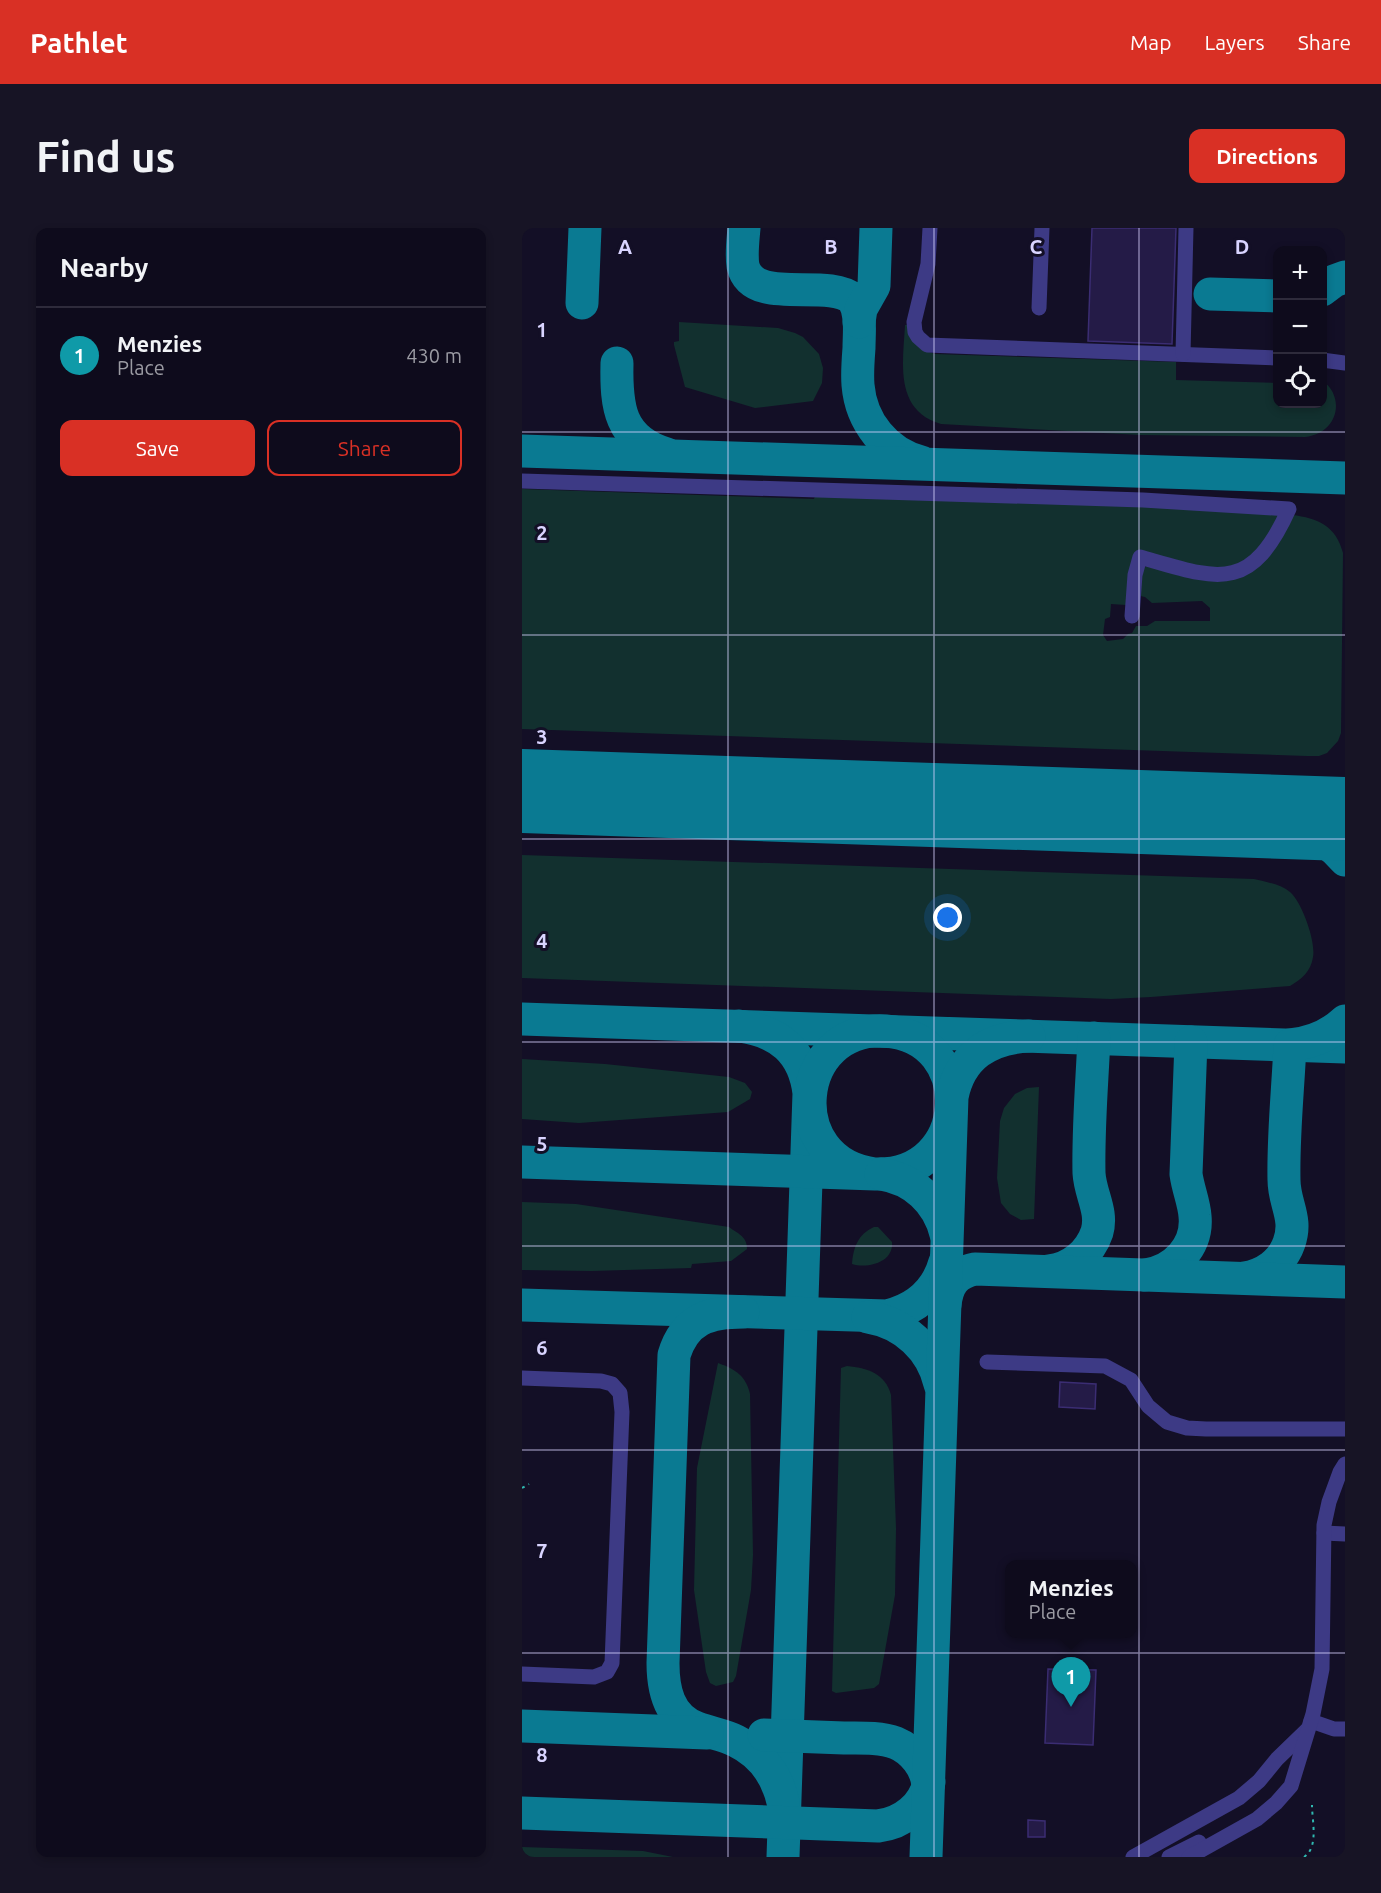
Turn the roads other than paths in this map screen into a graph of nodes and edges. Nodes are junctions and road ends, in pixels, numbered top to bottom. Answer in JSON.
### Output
{"nodes":[{"id":1,"x":930,"y":228,"type":"edge"},
{"id":2,"x":1042,"y":228,"type":"edge"},
{"id":3,"x":1186,"y":228,"type":"edge"},
{"id":4,"x":1039,"y":308,"type":"dead end"},
{"id":5,"x":1182,"y":354,"type":"junction"},
{"id":6,"x":1273,"y":358,"type":"edge"},
{"id":7,"x":1327,"y":361,"type":"edge"},
{"id":8,"x":1345,"y":363,"type":"edge"},
{"id":9,"x":522,"y":481,"type":"edge"},
{"id":10,"x":1131,"y":616,"type":"dead end"},
{"id":11,"x":987,"y":1362,"type":"dead end"},
{"id":12,"x":522,"y":1378,"type":"edge"},
{"id":13,"x":1345,"y":1430,"type":"edge"},
{"id":14,"x":1345,"y":1464,"type":"edge"},
{"id":15,"x":1324,"y":1533,"type":"junction"},
{"id":16,"x":1345,"y":1534,"type":"edge"},
{"id":17,"x":522,"y":1674,"type":"edge"},
{"id":18,"x":1310,"y":1725,"type":"junction"},
{"id":19,"x":1345,"y":1729,"type":"edge"},
{"id":20,"x":1133,"y":1857,"type":"edge"},
{"id":21,"x":1148,"y":1857,"type":"edge"},
{"id":22,"x":1169,"y":1857,"type":"edge"},
{"id":23,"x":1190,"y":1857,"type":"edge"}],
"edges":[{"from":1,"to":5,"type":"street"},
{"from":2,"to":4,"type":"street"},
{"from":3,"to":5,"type":"street"},
{"from":5,"to":6,"type":"street"},
{"from":7,"to":8,"type":"street"},
{"from":9,"to":10,"type":"street"},
{"from":11,"to":13,"type":"street"},
{"from":12,"to":17,"type":"street"},
{"from":14,"to":15,"type":"street"},
{"from":15,"to":16,"type":"street"},
{"from":15,"to":18,"type":"street"},
{"from":18,"to":19,"type":"street"},
{"from":18,"to":20,"type":"street"},
{"from":18,"to":21,"type":"street"},
{"from":18,"to":22,"type":"street"},
{"from":18,"to":23,"type":"street"}]}
